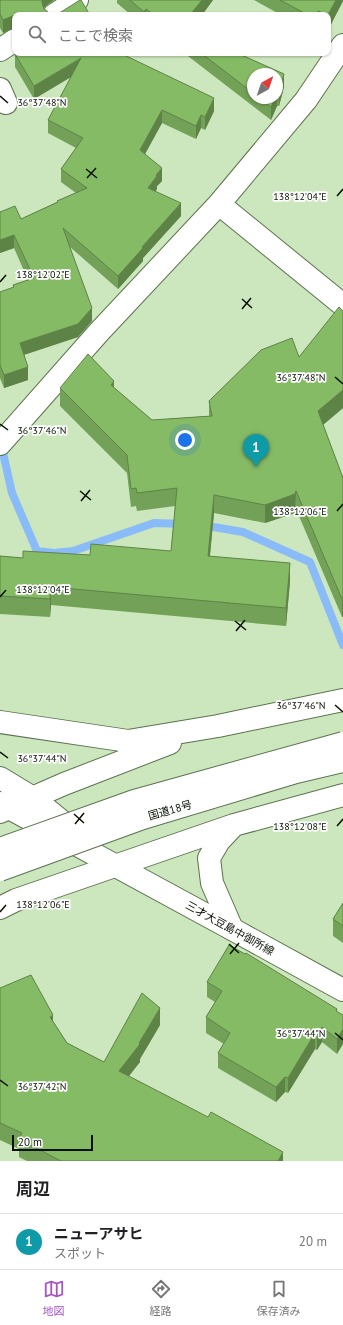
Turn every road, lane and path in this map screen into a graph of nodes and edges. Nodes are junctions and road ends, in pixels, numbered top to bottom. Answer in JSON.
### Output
{"nodes":[{"id":1,"x":77,"y":0,"type":"edge"},
{"id":2,"x":59,"y":12,"type":"edge"},
{"id":3,"x":12,"y":42,"type":"edge"},
{"id":4,"x":343,"y":45,"type":"edge"},
{"id":5,"x":0,"y":50,"type":"edge"},
{"id":6,"x":219,"y":204,"type":"junction"},
{"id":7,"x":343,"y":304,"type":"edge"},
{"id":8,"x":5,"y":439,"type":"edge"},
{"id":9,"x":343,"y":700,"type":"edge"},
{"id":10,"x":0,"y":722,"type":"edge"},
{"id":11,"x":218,"y":726,"type":"junction"},
{"id":12,"x":343,"y":743,"type":"edge"},
{"id":13,"x":343,"y":761,"type":"edge"},
{"id":14,"x":0,"y":778,"type":"edge"},
{"id":15,"x":343,"y":795,"type":"edge"},
{"id":16,"x":33,"y":798,"type":"junction"},
{"id":17,"x":3,"y":808,"type":"edge"},
{"id":18,"x":234,"y":825,"type":"junction"},
{"id":19,"x":0,"y":849,"type":"edge"},
{"id":20,"x":117,"y":866,"type":"junction"},
{"id":21,"x":0,"y":870,"type":"edge"},
{"id":22,"x":0,"y":908,"type":"edge"},
{"id":23,"x":232,"y":929,"type":"junction"},
{"id":24,"x":343,"y":990,"type":"edge"}],
"edges":[{"from":1,"to":2,"type":"main road"},
{"from":3,"to":5,"type":"main road"},
{"from":4,"to":6,"type":"main road"},
{"from":6,"to":7,"type":"main road"},
{"from":6,"to":8,"type":"main road"},
{"from":9,"to":11,"type":"main road"},
{"from":10,"to":11,"type":"main road"},
{"from":11,"to":16,"type":"main road"},
{"from":12,"to":19,"type":"main road","name":"国道18号","bridge":true},
{"from":13,"to":21,"type":"main road","name":"国道18号","bridge":true},
{"from":14,"to":16,"type":"main road","name":"三才大豆島中御所線"},
{"from":15,"to":18,"type":"main road"},
{"from":16,"to":17,"type":"main road"},
{"from":16,"to":20,"type":"main road","name":"三才大豆島中御所線"},
{"from":17,"to":20,"type":"main road","name":"三才大豆島中御所線"},
{"from":18,"to":20,"type":"main road"},
{"from":18,"to":23,"type":"main road"},
{"from":20,"to":22,"type":"main road"},
{"from":20,"to":23,"type":"main road","name":"三才大豆島中御所線"},
{"from":23,"to":24,"type":"main road","name":"三才大豆島中御所線"}]}
